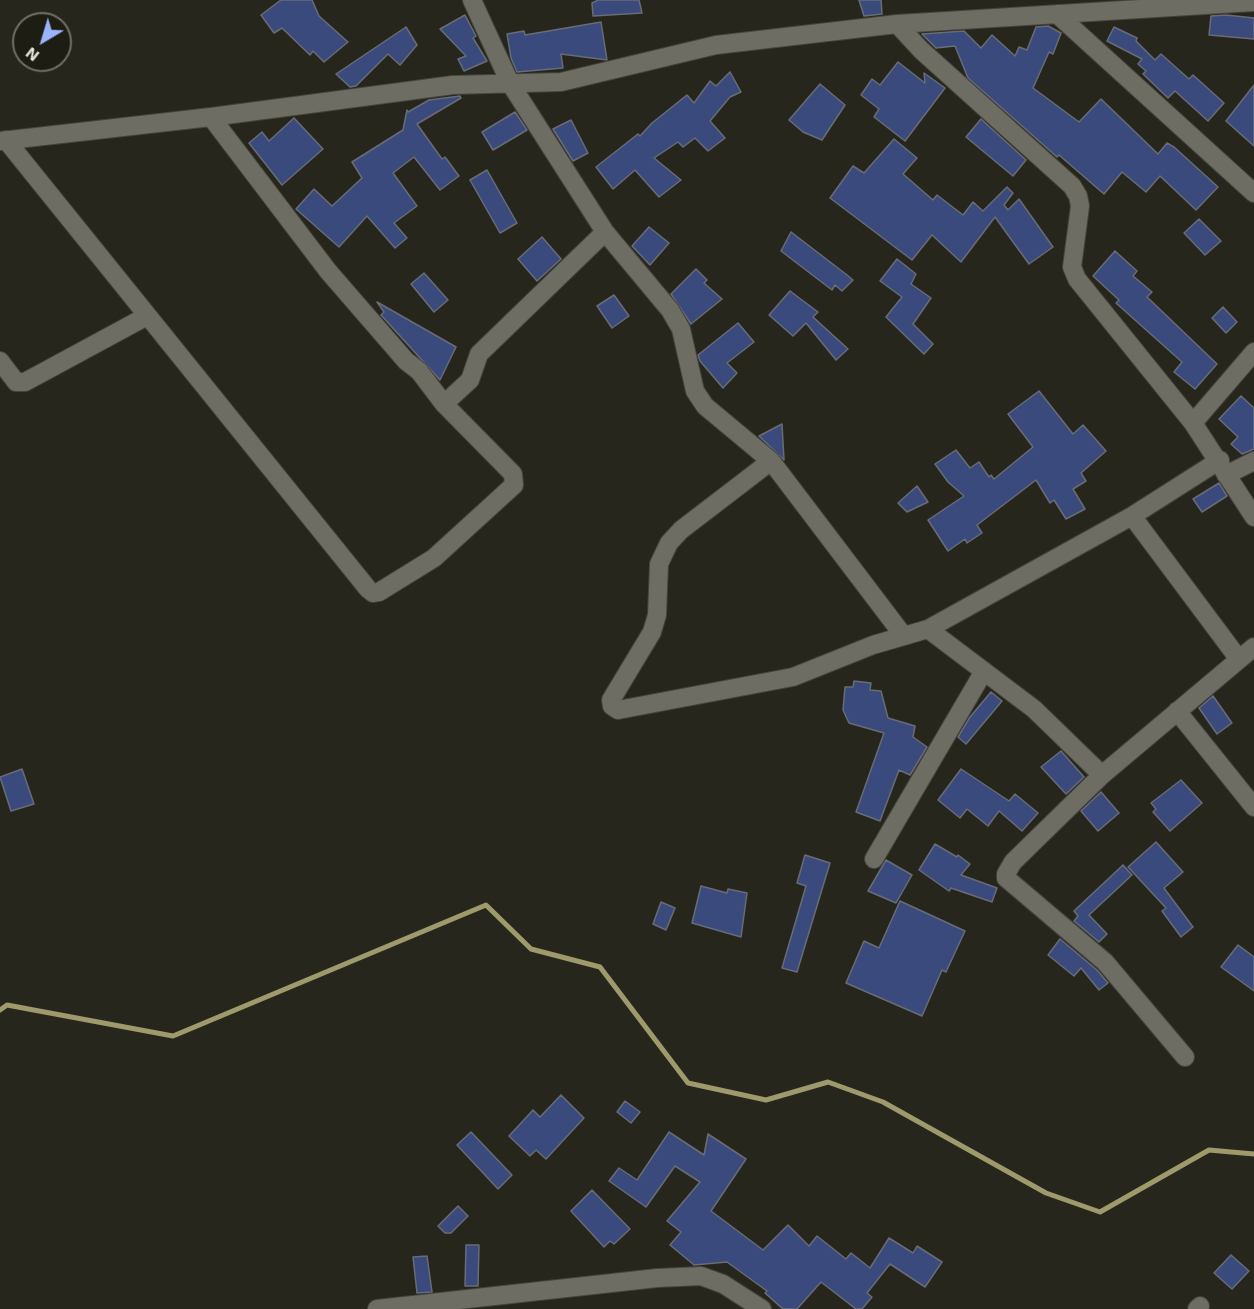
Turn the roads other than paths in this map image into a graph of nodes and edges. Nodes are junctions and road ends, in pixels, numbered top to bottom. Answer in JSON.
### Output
{"nodes":[{"id":1,"x":472,"y":0,"type":"edge"},
{"id":2,"x":1254,"y":2,"type":"edge"},
{"id":3,"x":1058,"y":14,"type":"junction"},
{"id":4,"x":897,"y":24,"type":"junction"},
{"id":5,"x":510,"y":83,"type":"junction"},
{"id":6,"x":211,"y":117,"type":"junction"},
{"id":7,"x":3,"y":140,"type":"edge"},
{"id":8,"x":1254,"y":193,"type":"edge"},
{"id":9,"x":605,"y":232,"type":"junction"},
{"id":10,"x":147,"y":316,"type":"junction"},
{"id":11,"x":1254,"y":352,"type":"edge"},
{"id":12,"x":0,"y":361,"type":"edge"},
{"id":13,"x":444,"y":404,"type":"junction"},
{"id":14,"x":1193,"y":423,"type":"junction"},
{"id":15,"x":771,"y":461,"type":"junction"},
{"id":16,"x":1254,"y":461,"type":"edge"},
{"id":17,"x":1223,"y":468,"type":"junction"},
{"id":18,"x":1132,"y":516,"type":"junction"},
{"id":19,"x":1254,"y":517,"type":"edge"},
{"id":20,"x":928,"y":629,"type":"junction"},
{"id":21,"x":903,"y":635,"type":"junction"},
{"id":22,"x":1254,"y":647,"type":"edge"},
{"id":23,"x":1238,"y":658,"type":"junction"},
{"id":24,"x":984,"y":671,"type":"junction"},
{"id":25,"x":1177,"y":711,"type":"junction"},
{"id":26,"x":1102,"y":775,"type":"junction"},
{"id":27,"x":1254,"y":807,"type":"edge"},
{"id":28,"x":874,"y":859,"type":"dead end"},
{"id":29,"x":1185,"y":1057,"type":"dead end"},
{"id":30,"x":377,"y":1309,"type":"edge"},
{"id":31,"x":762,"y":1309,"type":"edge"}],
"edges":[{"from":1,"to":5,"type":"street"},
{"from":2,"to":3,"type":"street"},
{"from":3,"to":4,"type":"street"},
{"from":3,"to":8,"type":"street"},
{"from":4,"to":5,"type":"street"},
{"from":4,"to":14,"type":"street"},
{"from":5,"to":6,"type":"street"},
{"from":5,"to":9,"type":"street"},
{"from":6,"to":7,"type":"street"},
{"from":6,"to":13,"type":"street"},
{"from":7,"to":10,"type":"street"},
{"from":9,"to":13,"type":"street"},
{"from":9,"to":15,"type":"street"},
{"from":10,"to":12,"type":"street"},
{"from":10,"to":13,"type":"street"},
{"from":11,"to":14,"type":"street"},
{"from":14,"to":17,"type":"street"},
{"from":15,"to":21,"type":"street"},
{"from":15,"to":21,"type":"street"},
{"from":16,"to":17,"type":"street"},
{"from":17,"to":18,"type":"street"},
{"from":17,"to":19,"type":"street"},
{"from":18,"to":20,"type":"street"},
{"from":18,"to":23,"type":"street"},
{"from":20,"to":21,"type":"street"},
{"from":20,"to":24,"type":"street"},
{"from":22,"to":23,"type":"street"},
{"from":23,"to":25,"type":"street"},
{"from":24,"to":26,"type":"street"},
{"from":24,"to":28,"type":"street"},
{"from":25,"to":26,"type":"street"},
{"from":25,"to":27,"type":"street"},
{"from":26,"to":29,"type":"street"},
{"from":30,"to":31,"type":"street"}]}
